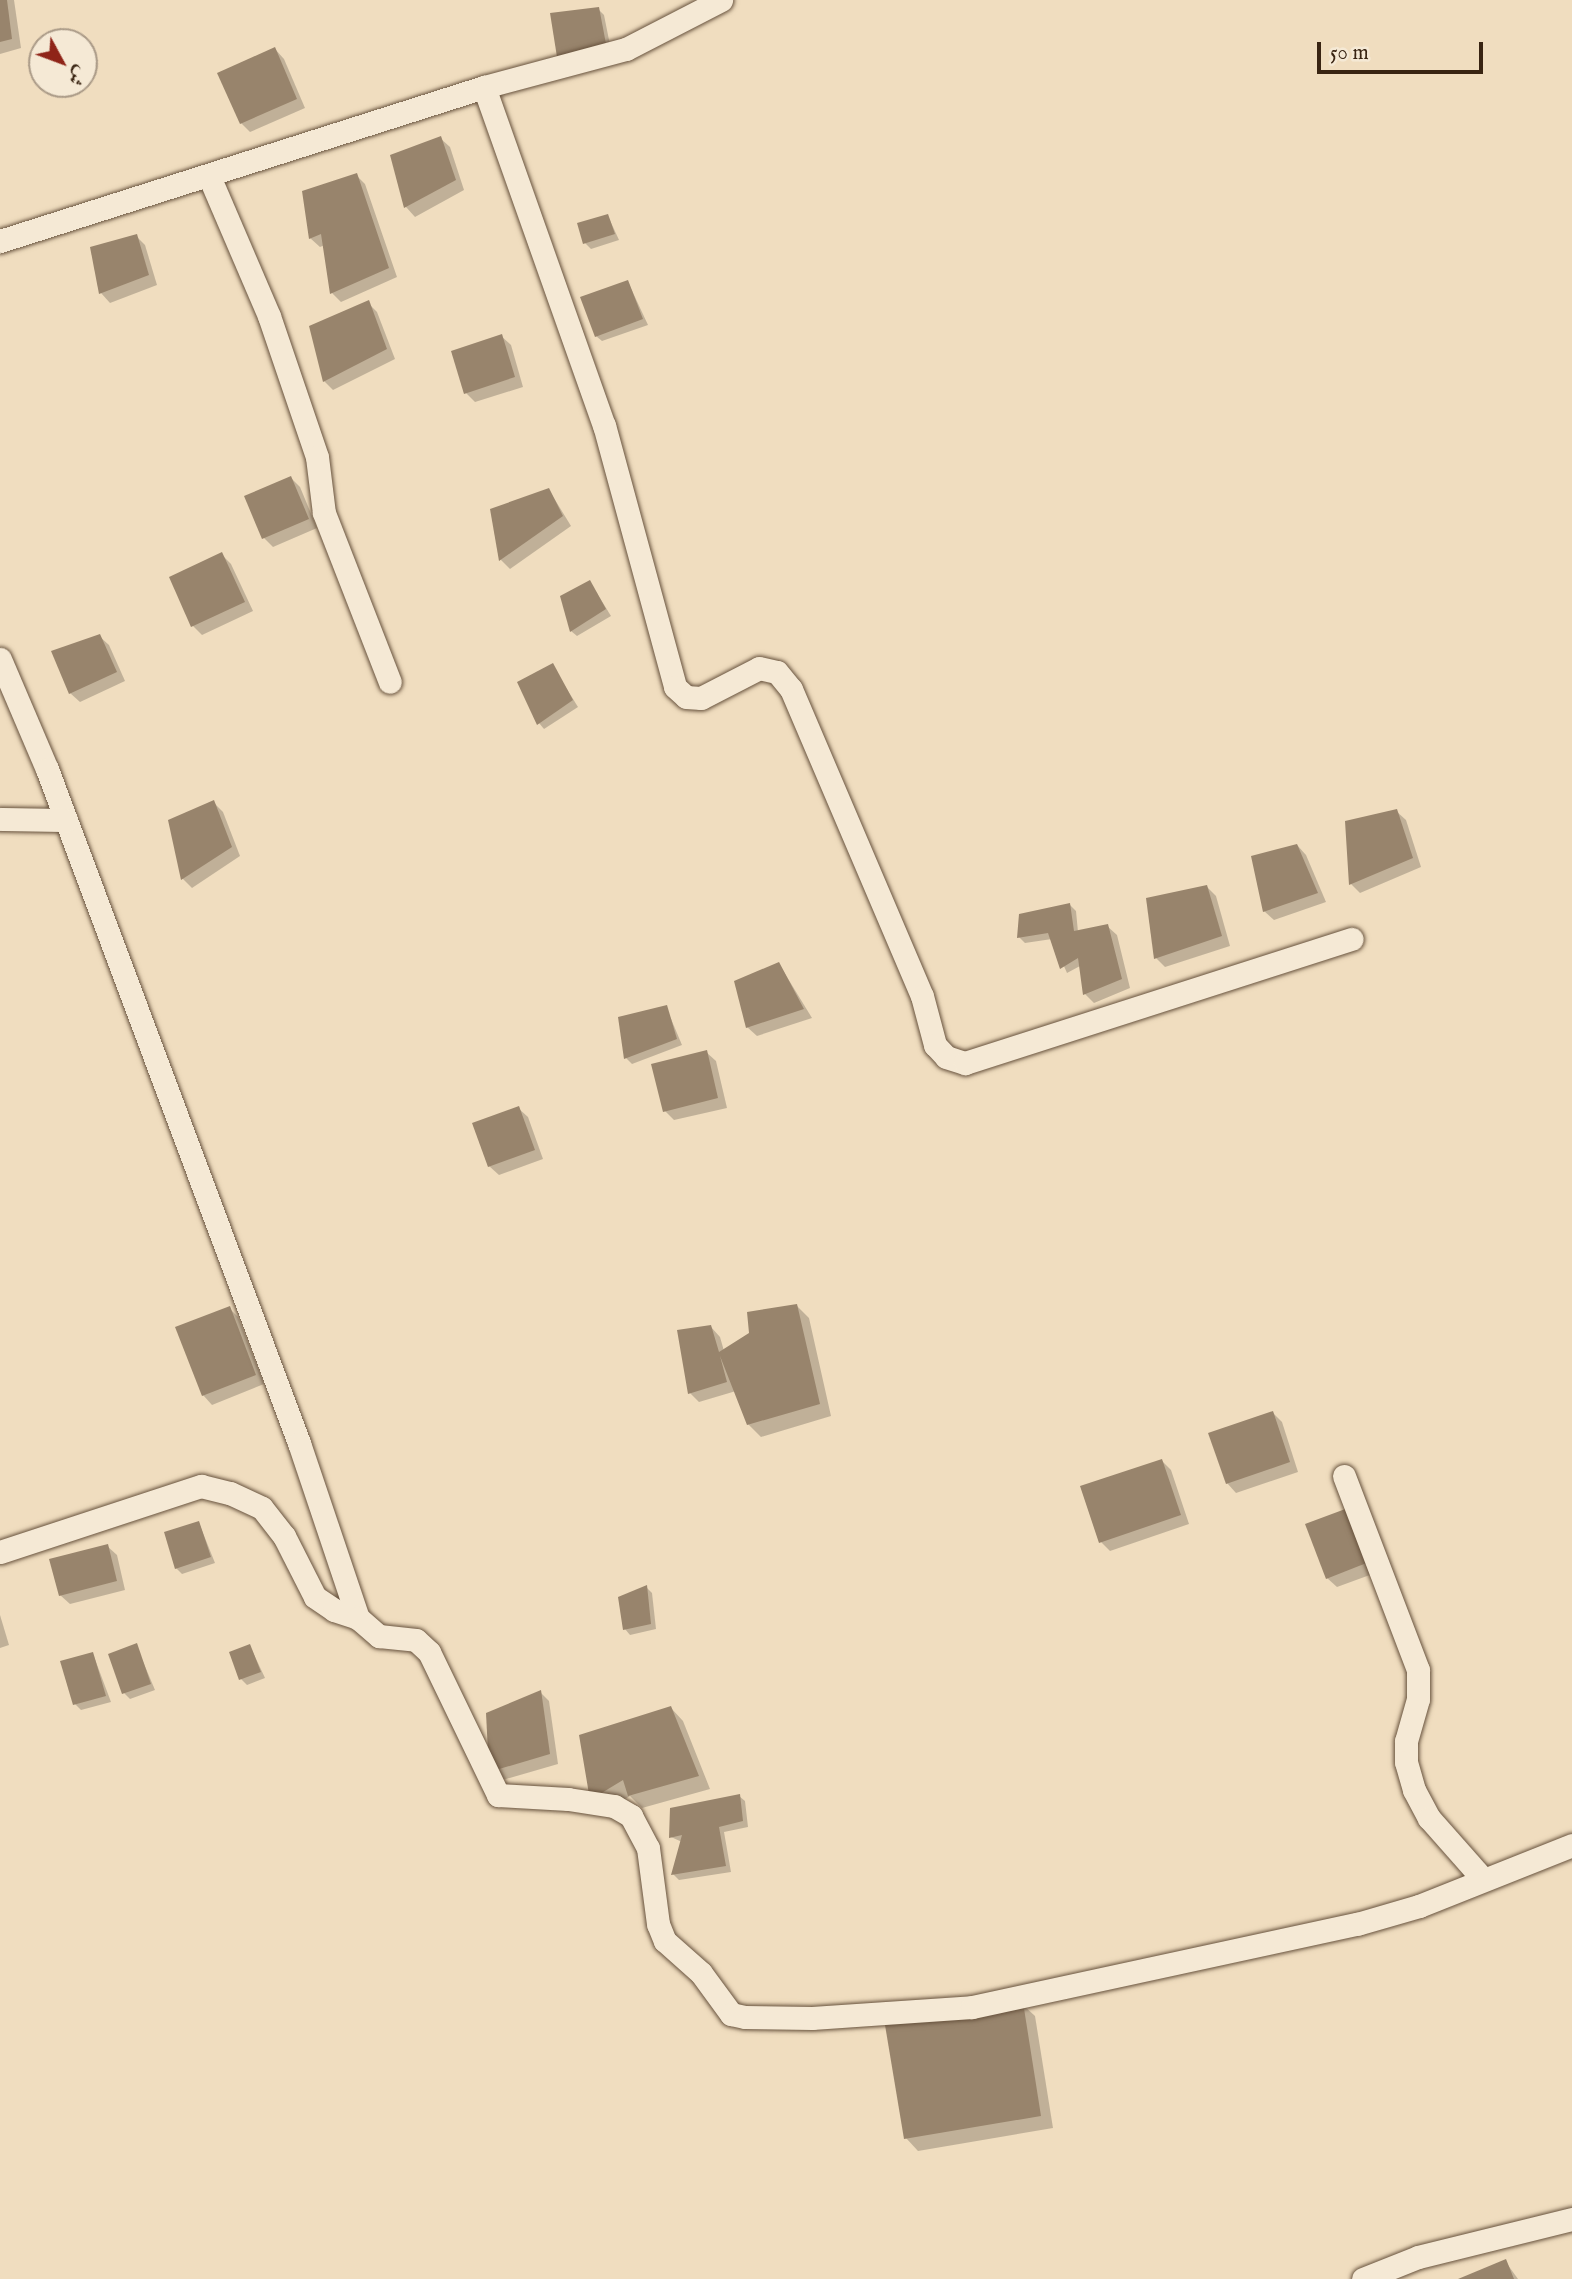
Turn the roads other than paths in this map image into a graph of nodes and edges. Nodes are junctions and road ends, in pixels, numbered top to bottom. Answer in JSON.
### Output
{"nodes":[{"id":1,"x":721,"y":0,"type":"edge"},
{"id":2,"x":484,"y":87,"type":"junction"},
{"id":3,"x":209,"y":176,"type":"junction"},
{"id":4,"x":0,"y":241,"type":"edge"},
{"id":5,"x":2,"y":668,"type":"edge"},
{"id":6,"x":390,"y":681,"type":"dead end"},
{"id":7,"x":0,"y":819,"type":"edge"},
{"id":8,"x":65,"y":820,"type":"junction"},
{"id":9,"x":1352,"y":939,"type":"dead end"},
{"id":10,"x":1344,"y":1476,"type":"dead end"},
{"id":11,"x":0,"y":1552,"type":"edge"},
{"id":12,"x":358,"y":1618,"type":"junction"},
{"id":13,"x":1572,"y":1845,"type":"edge"},
{"id":14,"x":1482,"y":1878,"type":"junction"},
{"id":15,"x":1572,"y":2220,"type":"edge"},
{"id":16,"x":1363,"y":2279,"type":"edge"}],
"edges":[{"from":1,"to":2,"type":"street"},
{"from":2,"to":3,"type":"street"},
{"from":2,"to":9,"type":"street"},
{"from":3,"to":4,"type":"street"},
{"from":3,"to":6,"type":"street"},
{"from":5,"to":8,"type":"street"},
{"from":7,"to":8,"type":"street"},
{"from":8,"to":12,"type":"street"},
{"from":10,"to":14,"type":"street"},
{"from":11,"to":12,"type":"street"},
{"from":12,"to":14,"type":"street"},
{"from":13,"to":14,"type":"street"},
{"from":15,"to":16,"type":"street"}]}
